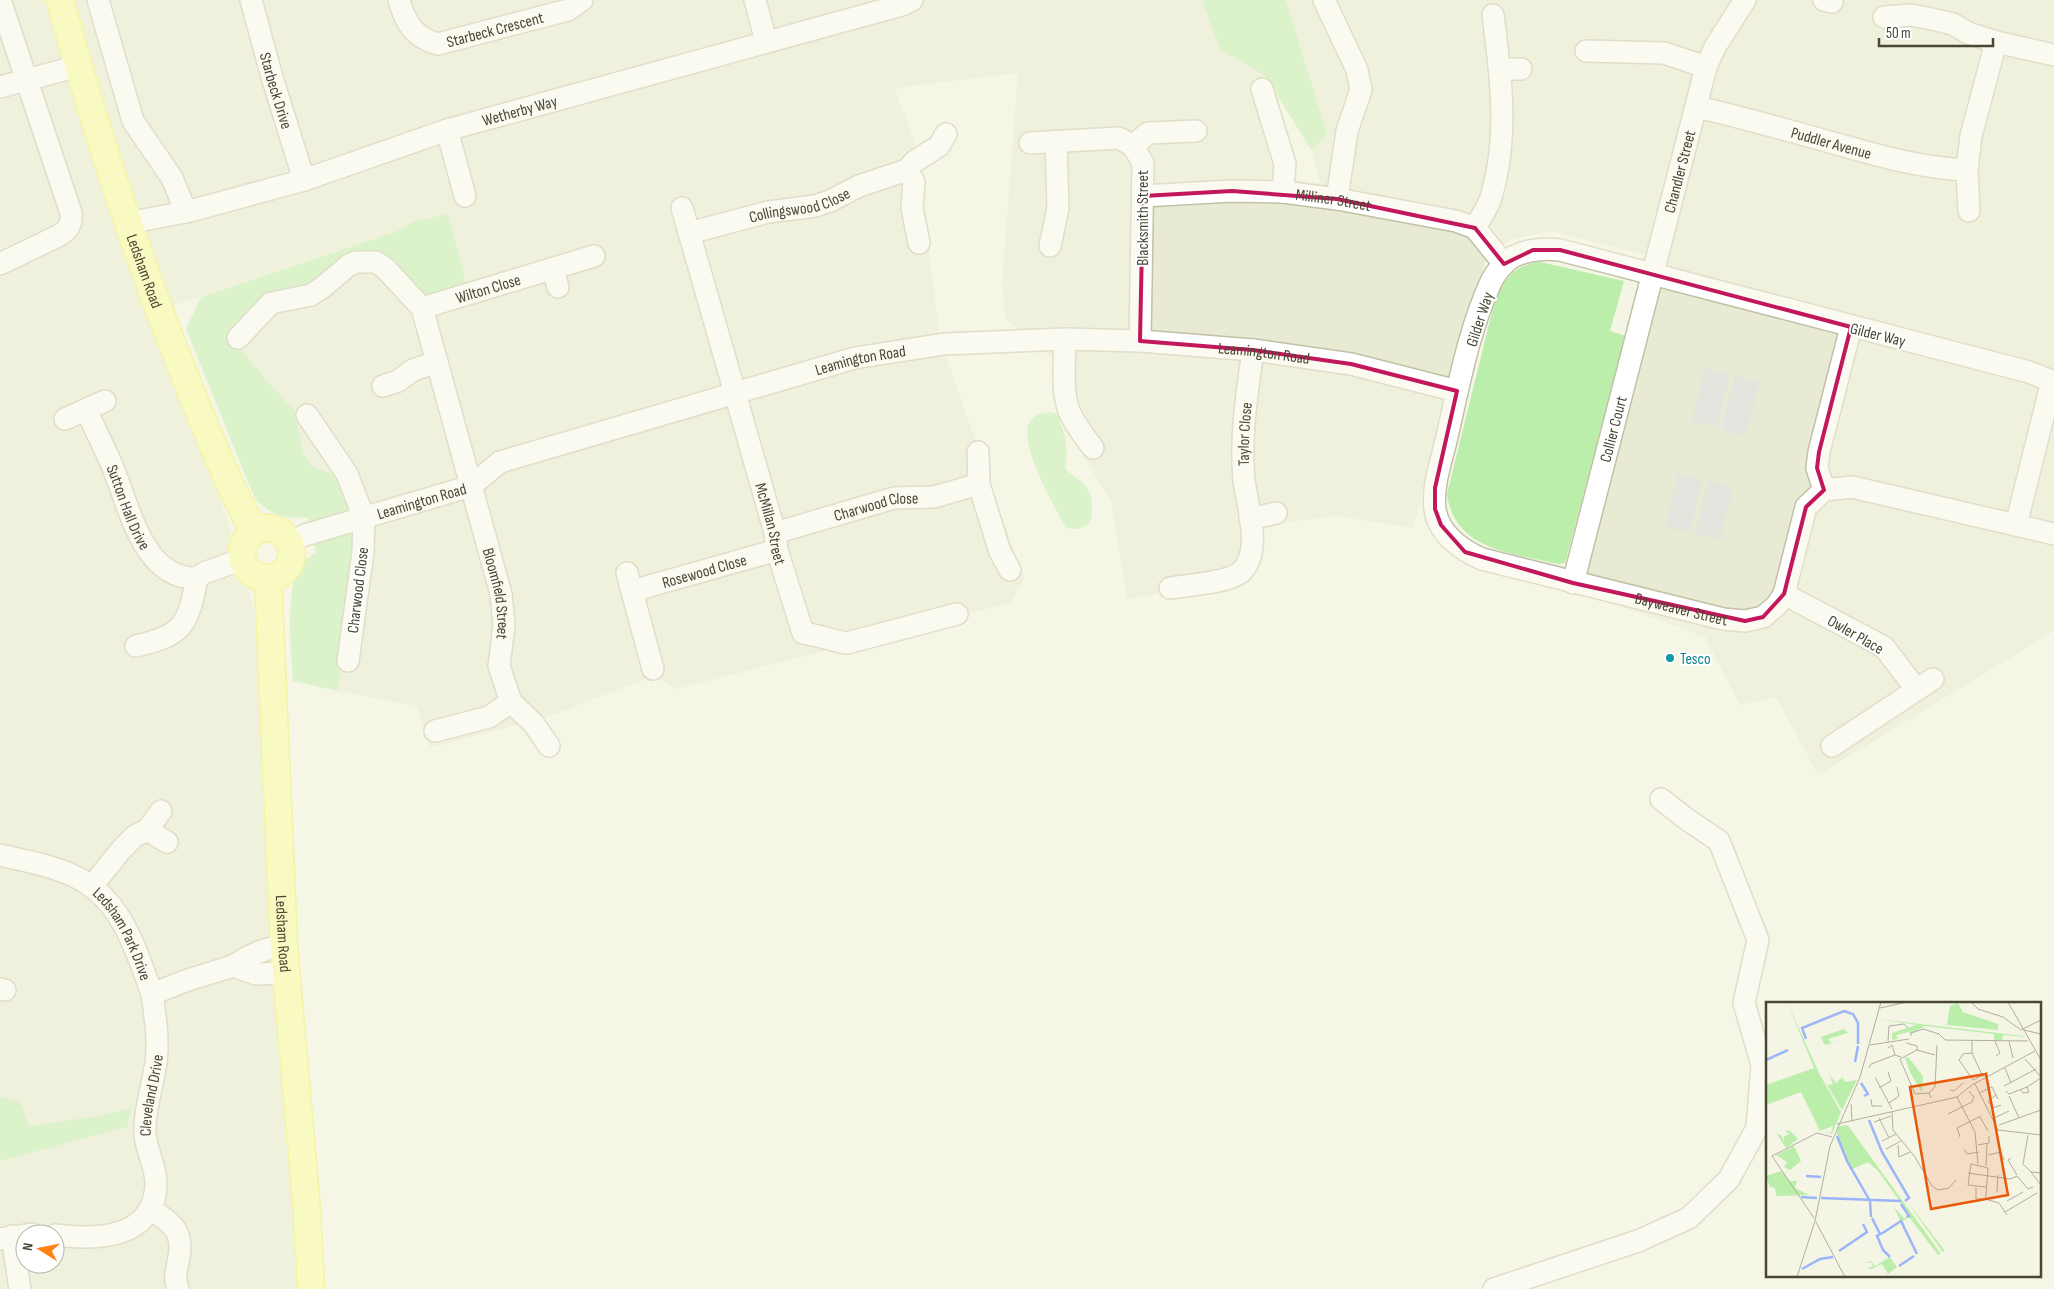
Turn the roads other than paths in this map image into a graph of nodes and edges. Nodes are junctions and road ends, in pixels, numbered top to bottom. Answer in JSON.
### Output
{"nodes":[{"id":1,"x":0,"y":0,"type":"edge"},
{"id":2,"x":60,"y":0,"type":"edge"},
{"id":3,"x":98,"y":0,"type":"edge"},
{"id":4,"x":250,"y":0,"type":"edge"},
{"id":5,"x":399,"y":0,"type":"edge"},
{"id":6,"x":582,"y":0,"type":"edge"},
{"id":7,"x":754,"y":0,"type":"edge"},
{"id":8,"x":912,"y":0,"type":"edge"},
{"id":9,"x":1324,"y":0,"type":"edge"},
{"id":10,"x":1745,"y":0,"type":"edge"},
{"id":11,"x":1493,"y":15,"type":"dead end"},
{"id":12,"x":1884,"y":17,"type":"dead end"},
{"id":13,"x":766,"y":42,"type":"junction"},
{"id":14,"x":1996,"y":42,"type":"junction"},
{"id":15,"x":1586,"y":51,"type":"dead end"},
{"id":16,"x":2054,"y":55,"type":"edge"},
{"id":17,"x":78,"y":66,"type":"junction"},
{"id":18,"x":1706,"y":67,"type":"junction"},
{"id":19,"x":1500,"y":69,"type":"junction"},
{"id":20,"x":1521,"y":69,"type":"dead end"},
{"id":21,"x":26,"y":80,"type":"junction"},
{"id":22,"x":0,"y":87,"type":"edge"},
{"id":23,"x":1262,"y":89,"type":"dead end"},
{"id":24,"x":1697,"y":107,"type":"junction"},
{"id":25,"x":447,"y":130,"type":"junction"},
{"id":26,"x":1196,"y":131,"type":"dead end"},
{"id":27,"x":946,"y":134,"type":"dead end"},
{"id":28,"x":1056,"y":141,"type":"junction"},
{"id":29,"x":1030,"y":142,"type":"dead end"},
{"id":30,"x":1132,"y":146,"type":"junction"},
{"id":31,"x":907,"y":170,"type":"junction"},
{"id":32,"x":1967,"y":170,"type":"junction"},
{"id":33,"x":304,"y":180,"type":"junction"},
{"id":34,"x":1282,"y":192,"type":"junction"},
{"id":35,"x":465,"y":196,"type":"dead end"},
{"id":36,"x":1143,"y":196,"type":"junction"},
{"id":37,"x":1336,"y":199,"type":"junction"},
{"id":38,"x":682,"y":208,"type":"dead end"},
{"id":39,"x":186,"y":212,"type":"junction"},
{"id":40,"x":1969,"y":212,"type":"dead end"},
{"id":41,"x":127,"y":223,"type":"junction"},
{"id":42,"x":1475,"y":228,"type":"junction"},
{"id":43,"x":689,"y":233,"type":"junction"},
{"id":44,"x":919,"y":243,"type":"dead end"},
{"id":45,"x":1050,"y":246,"type":"dead end"},
{"id":46,"x":594,"y":256,"type":"dead end"},
{"id":47,"x":0,"y":264,"type":"edge"},
{"id":48,"x":1504,"y":264,"type":"junction"},
{"id":49,"x":1652,"y":275,"type":"junction"},
{"id":50,"x":422,"y":308,"type":"junction"},
{"id":51,"x":1851,"y":327,"type":"junction"},
{"id":52,"x":238,"y":338,"type":"dead end"},
{"id":53,"x":1066,"y":339,"type":"junction"},
{"id":54,"x":1140,"y":341,"type":"junction"},
{"id":55,"x":1253,"y":350,"type":"junction"},
{"id":56,"x":437,"y":362,"type":"junction"},
{"id":57,"x":2053,"y":379,"type":"edge"},
{"id":58,"x":383,"y":386,"type":"dead end"},
{"id":59,"x":1457,"y":391,"type":"junction"},
{"id":60,"x":735,"y":394,"type":"junction"},
{"id":61,"x":106,"y":401,"type":"dead end"},
{"id":62,"x":86,"y":410,"type":"junction"},
{"id":63,"x":307,"y":415,"type":"dead end"},
{"id":64,"x":65,"y":419,"type":"dead end"},
{"id":65,"x":1093,"y":448,"type":"dead end"},
{"id":66,"x":978,"y":452,"type":"dead end"},
{"id":67,"x":979,"y":484,"type":"junction"},
{"id":68,"x":471,"y":486,"type":"junction"},
{"id":69,"x":1824,"y":490,"type":"junction"},
{"id":70,"x":1276,"y":513,"type":"dead end"},
{"id":71,"x":364,"y":518,"type":"junction"},
{"id":72,"x":1250,"y":518,"type":"junction"},
{"id":73,"x":2016,"y":525,"type":"junction"},
{"id":74,"x":254,"y":532,"type":"junction"},
{"id":75,"x":2054,"y":534,"type":"edge"},
{"id":76,"x":290,"y":542,"type":"junction"},
{"id":77,"x":776,"y":542,"type":"junction"},
{"id":78,"x":243,"y":559,"type":"junction"},
{"id":79,"x":1010,"y":570,"type":"dead end"},
{"id":80,"x":196,"y":578,"type":"junction"},
{"id":81,"x":268,"y":578,"type":"junction"},
{"id":82,"x":1573,"y":583,"type":"junction"},
{"id":83,"x":1170,"y":588,"type":"dead end"},
{"id":84,"x":1784,"y":594,"type":"junction"},
{"id":85,"x":957,"y":614,"type":"dead end"},
{"id":86,"x":136,"y":646,"type":"dead end"},
{"id":87,"x":348,"y":661,"type":"dead end"},
{"id":88,"x":653,"y":669,"type":"dead end"},
{"id":89,"x":511,"y":702,"type":"junction"},
{"id":90,"x":435,"y":731,"type":"dead end"},
{"id":91,"x":549,"y":746,"type":"dead end"},
{"id":92,"x":1832,"y":746,"type":"dead end"},
{"id":93,"x":1661,"y":799,"type":"dead end"},
{"id":94,"x":161,"y":811,"type":"dead end"},
{"id":95,"x":147,"y":830,"type":"junction"},
{"id":96,"x":167,"y":842,"type":"dead end"},
{"id":97,"x":0,"y":855,"type":"edge"},
{"id":98,"x":92,"y":886,"type":"junction"},
{"id":99,"x":284,"y":946,"type":"junction"},
{"id":100,"x":234,"y":966,"type":"junction"},
{"id":101,"x":286,"y":973,"type":"junction"},
{"id":102,"x":152,"y":994,"type":"junction"},
{"id":103,"x":150,"y":1209,"type":"junction"},
{"id":104,"x":65,"y":1235,"type":"edge"},
{"id":105,"x":19,"y":1274,"type":"edge"},
{"id":106,"x":20,"y":1289,"type":"edge"},
{"id":107,"x":178,"y":1289,"type":"edge"},
{"id":108,"x":311,"y":1289,"type":"edge"},
{"id":109,"x":1494,"y":1289,"type":"edge"}],
"edges":[{"from":1,"to":21,"type":"street"},
{"from":2,"to":17,"type":"main road","name":"Ledsham Road"},
{"from":3,"to":39,"type":"street"},
{"from":4,"to":33,"type":"street","name":"Starbeck Drive"},
{"from":5,"to":6,"type":"street","name":"Starbeck Crescent"},
{"from":7,"to":13,"type":"street"},
{"from":8,"to":13,"type":"street","name":"Wetherby Way"},
{"from":9,"to":37,"type":"street"},
{"from":10,"to":18,"type":"street","name":"Chandler Street"},
{"from":11,"to":19,"type":"street"},
{"from":12,"to":14,"type":"street"},
{"from":13,"to":25,"type":"street","name":"Wetherby Way"},
{"from":14,"to":16,"type":"street"},
{"from":14,"to":32,"type":"street"},
{"from":15,"to":18,"type":"street"},
{"from":17,"to":21,"type":"street"},
{"from":17,"to":41,"type":"main road","name":"Ledsham Road"},
{"from":18,"to":24,"type":"street","name":"Chandler Street"},
{"from":19,"to":20,"type":"street"},
{"from":19,"to":42,"type":"street"},
{"from":21,"to":22,"type":"street"},
{"from":21,"to":47,"type":"street"},
{"from":23,"to":34,"type":"street"},
{"from":24,"to":32,"type":"street","name":"Puddler Avenue"},
{"from":24,"to":49,"type":"street","name":"Chandler Street"},
{"from":25,"to":33,"type":"street","name":"Wetherby Way"},
{"from":25,"to":35,"type":"street"},
{"from":26,"to":30,"type":"street"},
{"from":27,"to":31,"type":"street","name":"Collingswood Close"},
{"from":28,"to":29,"type":"street","name":"Blacksmith Street"},
{"from":28,"to":30,"type":"street","name":"Blacksmith Street"},
{"from":28,"to":45,"type":"street"},
{"from":30,"to":36,"type":"street","name":"Blacksmith Street"},
{"from":31,"to":43,"type":"street","name":"Collingswood Close"},
{"from":31,"to":44,"type":"street"},
{"from":32,"to":40,"type":"street"},
{"from":33,"to":39,"type":"street","name":"Wetherby Way"},
{"from":34,"to":36,"type":"street","name":"Milliner Street"},
{"from":34,"to":37,"type":"street","name":"Milliner Street"},
{"from":36,"to":54,"type":"street","name":"Blacksmith Street"},
{"from":37,"to":42,"type":"street","name":"Milliner Street"},
{"from":38,"to":43,"type":"street"},
{"from":39,"to":41,"type":"street","name":"Wetherby Way"},
{"from":41,"to":74,"type":"main road","name":"Ledsham Road"},
{"from":42,"to":48,"type":"street"},
{"from":43,"to":60,"type":"street"},
{"from":46,"to":50,"type":"street","name":"Wilton Close"},
{"from":48,"to":49,"type":"street","name":"Gilder Way"},
{"from":48,"to":59,"type":"street","name":"Gilder Way"},
{"from":49,"to":51,"type":"street","name":"Gilder Way"},
{"from":49,"to":82,"type":"street","name":"Collier Court"},
{"from":50,"to":52,"type":"street"},
{"from":50,"to":56,"type":"street"},
{"from":51,"to":57,"type":"street","name":"Gilder Way"},
{"from":51,"to":69,"type":"street"},
{"from":53,"to":54,"type":"street","name":"Leamington Road"},
{"from":53,"to":60,"type":"street","name":"Leamington Road"},
{"from":53,"to":65,"type":"street"},
{"from":54,"to":55,"type":"street","name":"Leamington Road"},
{"from":55,"to":59,"type":"street","name":"Leamington Road"},
{"from":55,"to":72,"type":"street","name":"Taylor Close"},
{"from":56,"to":58,"type":"street"},
{"from":56,"to":68,"type":"street"},
{"from":57,"to":73,"type":"street","name":"Gilder Way"},
{"from":59,"to":82,"type":"street","name":"Bayweaver Street"},
{"from":60,"to":68,"type":"street","name":"Leamington Road"},
{"from":60,"to":77,"type":"street","name":"McMillan Street"},
{"from":61,"to":62,"type":"street"},
{"from":62,"to":64,"type":"street"},
{"from":62,"to":80,"type":"street","name":"Sutton Hall Drive"},
{"from":63,"to":71,"type":"street","name":"Charwood Close"},
{"from":66,"to":67,"type":"street"},
{"from":67,"to":77,"type":"street","name":"Charwood Close"},
{"from":67,"to":79,"type":"street"},
{"from":68,"to":71,"type":"street","name":"Leamington Road"},
{"from":68,"to":89,"type":"street","name":"Bloomfield Street"},
{"from":69,"to":73,"type":"street"},
{"from":69,"to":84,"type":"street","name":"Bayweaver Street"},
{"from":70,"to":72,"type":"street"},
{"from":71,"to":76,"type":"street","name":"Leamington Road"},
{"from":71,"to":87,"type":"street","name":"Charwood Close"},
{"from":72,"to":83,"type":"street","name":"Taylor Close"},
{"from":73,"to":75,"type":"street"},
{"from":74,"to":76,"type":"main road"},
{"from":74,"to":78,"type":"main road"},
{"from":76,"to":81,"type":"main road"},
{"from":77,"to":85,"type":"street","name":"McMillan Street"},
{"from":77,"to":88,"type":"street","name":"Rosewood Close"},
{"from":78,"to":80,"type":"street"},
{"from":78,"to":81,"type":"main road"},
{"from":80,"to":86,"type":"street"},
{"from":81,"to":99,"type":"main road","name":"Ledsham Road"},
{"from":82,"to":84,"type":"street","name":"Bayweaver Street"},
{"from":84,"to":92,"type":"street","name":"Owler Place"},
{"from":89,"to":90,"type":"street"},
{"from":89,"to":91,"type":"street","name":"Bloomfield Street"},
{"from":93,"to":109,"type":"street"},
{"from":94,"to":95,"type":"street"},
{"from":95,"to":96,"type":"street"},
{"from":95,"to":98,"type":"street"},
{"from":97,"to":98,"type":"street","name":"Ledsham Park Drive"},
{"from":98,"to":102,"type":"street","name":"Ledsham Park Drive"},
{"from":99,"to":100,"type":"street","name":"Ledsham Park Drive"},
{"from":99,"to":101,"type":"main road","name":"Ledsham Road"},
{"from":100,"to":101,"type":"street"},
{"from":100,"to":102,"type":"street","name":"Ledsham Park Drive"},
{"from":101,"to":108,"type":"main road","name":"Ledsham Road"},
{"from":102,"to":103,"type":"street","name":"Cleveland Drive"},
{"from":103,"to":104,"type":"street"},
{"from":103,"to":107,"type":"street"},
{"from":105,"to":106,"type":"street"}]}
